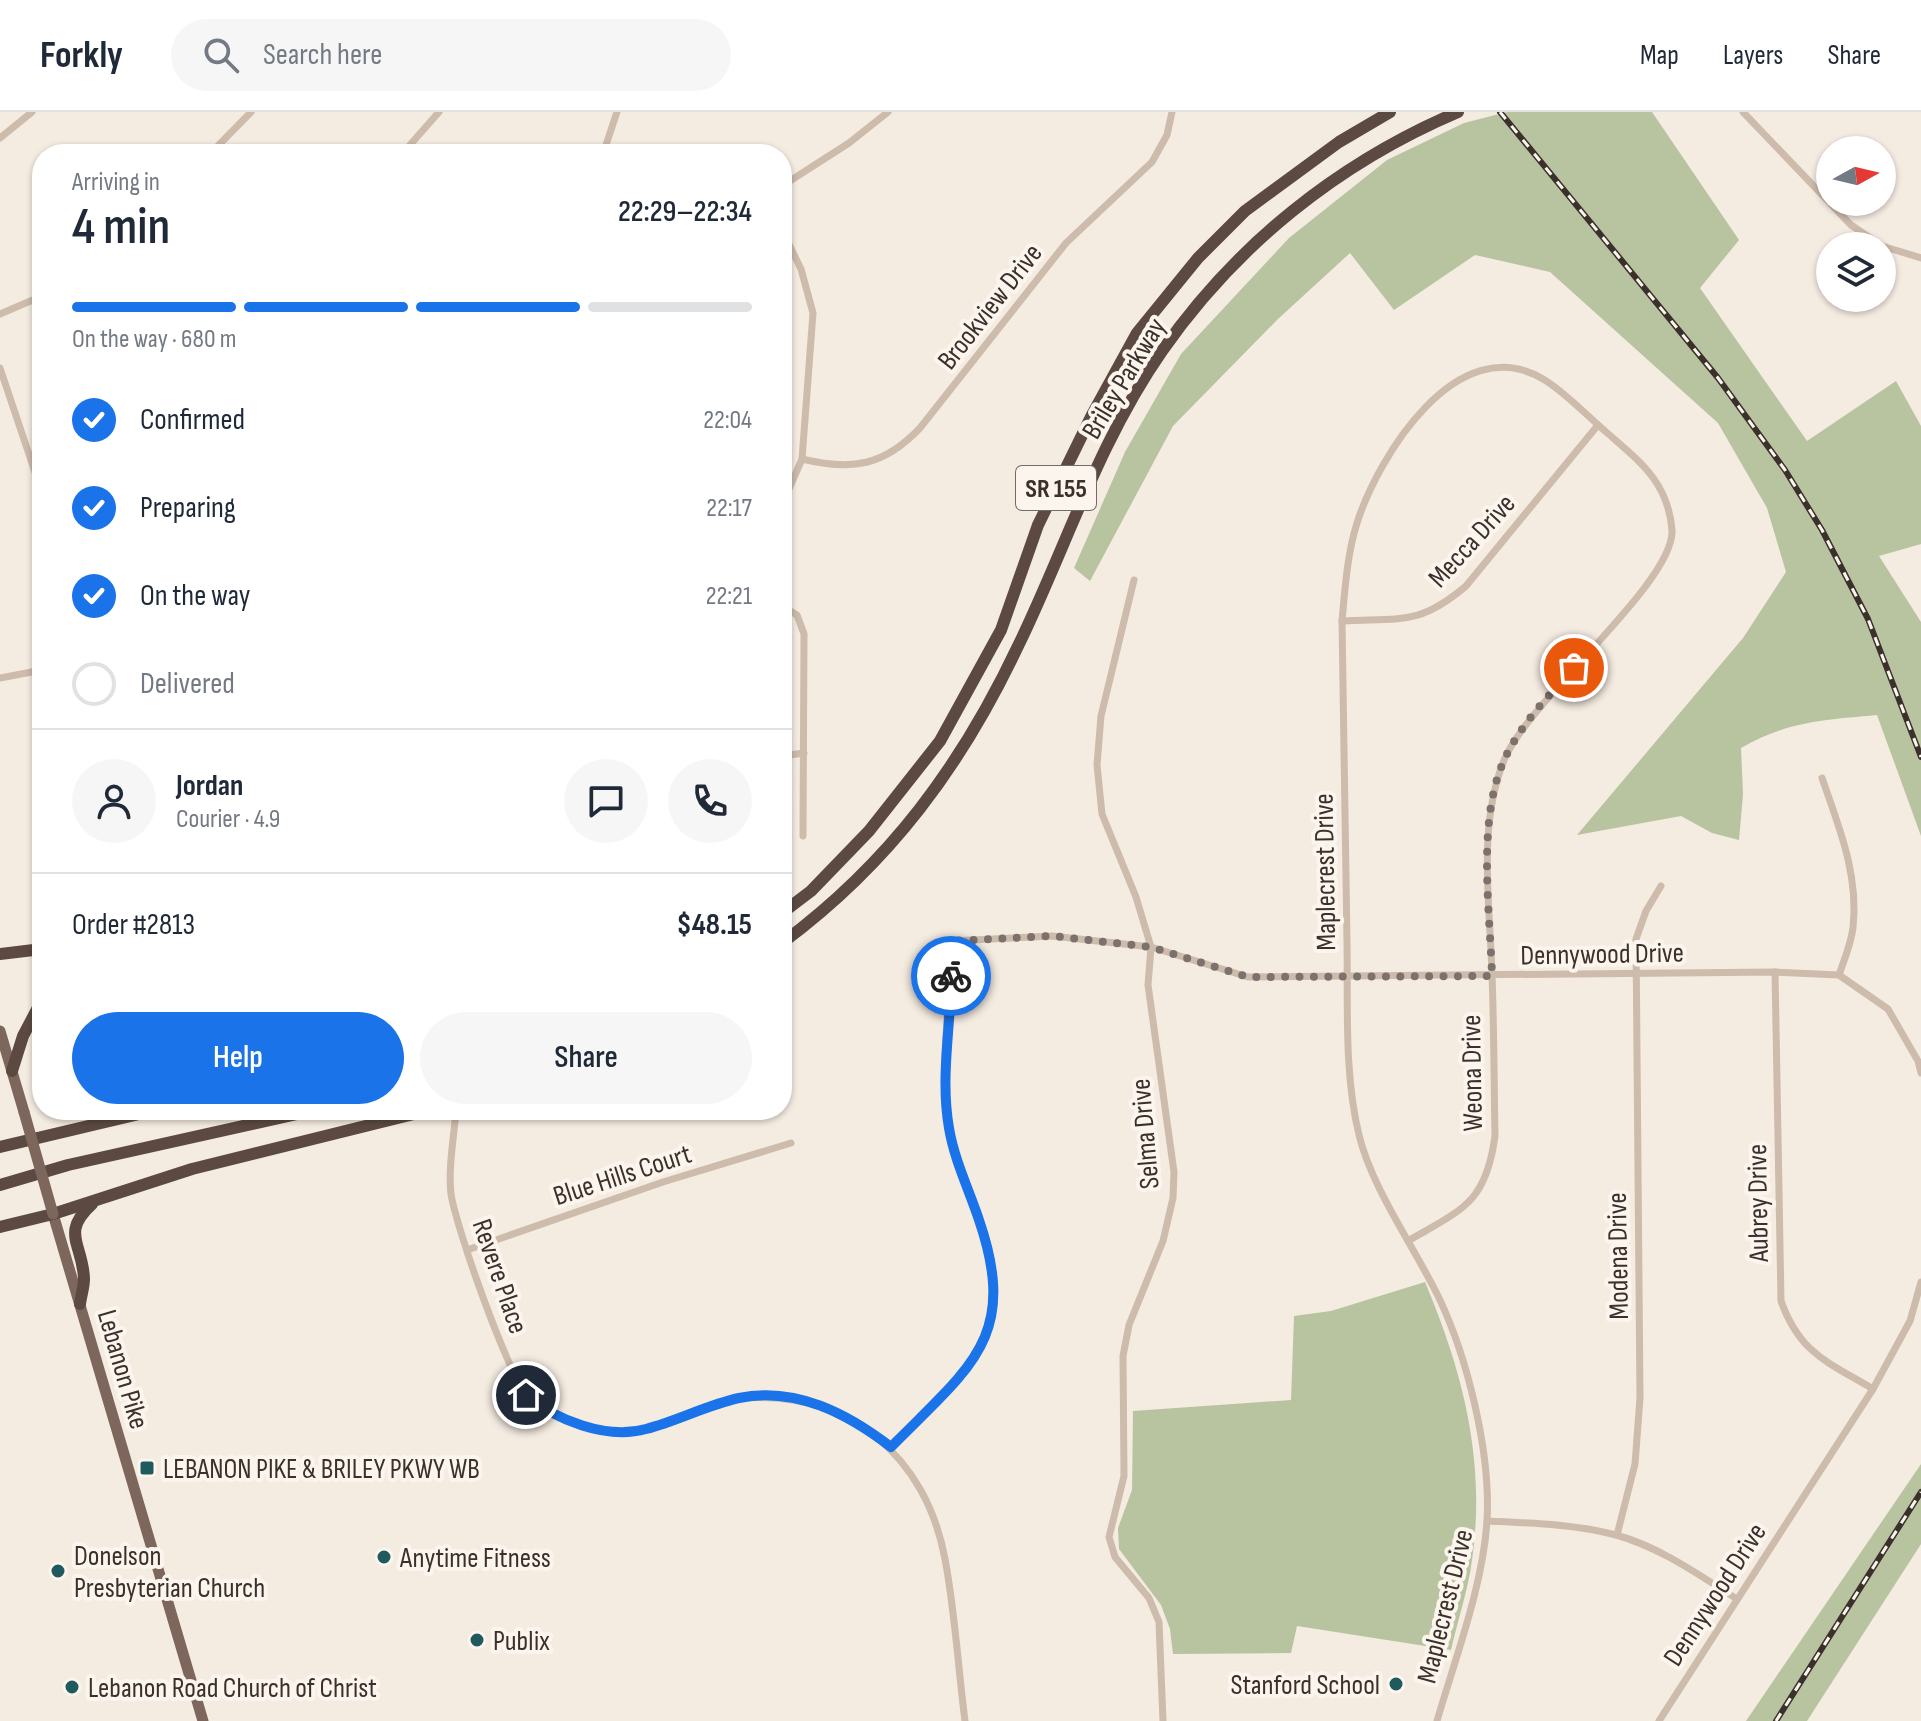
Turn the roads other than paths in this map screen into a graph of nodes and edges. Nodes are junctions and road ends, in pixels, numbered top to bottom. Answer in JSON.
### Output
{"nodes":[{"id":1,"x":32,"y":112,"type":"edge"},
{"id":2,"x":251,"y":112,"type":"edge"},
{"id":3,"x":439,"y":112,"type":"edge"},
{"id":4,"x":617,"y":112,"type":"edge"},
{"id":5,"x":888,"y":112,"type":"edge"},
{"id":6,"x":1172,"y":112,"type":"edge"},
{"id":7,"x":1390,"y":112,"type":"edge"},
{"id":8,"x":1458,"y":112,"type":"edge"},
{"id":9,"x":1743,"y":112,"type":"edge"},
{"id":10,"x":0,"y":138,"type":"edge"},
{"id":11,"x":220,"y":144,"type":"edge"},
{"id":12,"x":411,"y":144,"type":"edge"},
{"id":13,"x":606,"y":144,"type":"edge"},
{"id":14,"x":792,"y":180,"type":"edge"},
{"id":15,"x":1861,"y":232,"type":"edge"},
{"id":16,"x":1896,"y":250,"type":"edge"},
{"id":17,"x":792,"y":251,"type":"edge"},
{"id":18,"x":1921,"y":258,"type":"edge"},
{"id":19,"x":32,"y":300,"type":"edge"},
{"id":20,"x":0,"y":314,"type":"edge"},
{"id":21,"x":0,"y":368,"type":"edge"},
{"id":22,"x":1598,"y":425,"type":"junction"},
{"id":23,"x":802,"y":459,"type":"junction"},
{"id":24,"x":32,"y":461,"type":"edge"},
{"id":25,"x":792,"y":482,"type":"edge"},
{"id":26,"x":1134,"y":580,"type":"dead end"},
{"id":27,"x":792,"y":612,"type":"edge"},
{"id":28,"x":1342,"y":621,"type":"junction"},
{"id":29,"x":32,"y":672,"type":"edge"},
{"id":30,"x":0,"y":678,"type":"edge"},
{"id":31,"x":804,"y":753,"type":"junction"},
{"id":32,"x":792,"y":755,"type":"edge"},
{"id":33,"x":1822,"y":778,"type":"dead end"},
{"id":34,"x":803,"y":836,"type":"dead end"},
{"id":35,"x":1661,"y":886,"type":"dead end"},
{"id":36,"x":792,"y":905,"type":"edge"},
{"id":37,"x":792,"y":935,"type":"edge"},
{"id":38,"x":1151,"y":947,"type":"junction"},
{"id":39,"x":32,"y":950,"type":"edge"},
{"id":40,"x":0,"y":954,"type":"edge"},
{"id":41,"x":1775,"y":972,"type":"junction"},
{"id":42,"x":1635,"y":973,"type":"junction"},
{"id":43,"x":1839,"y":975,"type":"junction"},
{"id":44,"x":1492,"y":976,"type":"junction"},
{"id":45,"x":1348,"y":978,"type":"junction"},
{"id":46,"x":32,"y":1019,"type":"edge"},
{"id":47,"x":0,"y":1031,"type":"edge"},
{"id":48,"x":12,"y":1071,"type":"junction"},
{"id":49,"x":1921,"y":1073,"type":"edge"},
{"id":50,"x":111,"y":1120,"type":"edge"},
{"id":51,"x":121,"y":1120,"type":"edge"},
{"id":52,"x":270,"y":1120,"type":"edge"},
{"id":53,"x":390,"y":1120,"type":"edge"},
{"id":54,"x":455,"y":1120,"type":"edge"},
{"id":55,"x":104,"y":1125,"type":"junction"},
{"id":56,"x":791,"y":1143,"type":"dead end"},
{"id":57,"x":0,"y":1147,"type":"edge"},
{"id":58,"x":0,"y":1185,"type":"edge"},
{"id":59,"x":96,"y":1200,"type":"junction"},
{"id":60,"x":53,"y":1214,"type":"junction"},
{"id":61,"x":0,"y":1227,"type":"edge"},
{"id":62,"x":1408,"y":1241,"type":"junction"},
{"id":63,"x":467,"y":1250,"type":"junction"},
{"id":64,"x":1921,"y":1282,"type":"edge"},
{"id":65,"x":80,"y":1304,"type":"junction"},
{"id":66,"x":1873,"y":1389,"type":"junction"},
{"id":67,"x":891,"y":1447,"type":"junction"},
{"id":68,"x":1487,"y":1521,"type":"junction"},
{"id":69,"x":1617,"y":1535,"type":"junction"},
{"id":70,"x":1737,"y":1599,"type":"junction"},
{"id":71,"x":203,"y":1721,"type":"edge"},
{"id":72,"x":965,"y":1721,"type":"edge"},
{"id":73,"x":1163,"y":1721,"type":"edge"},
{"id":74,"x":1437,"y":1721,"type":"edge"},
{"id":75,"x":1659,"y":1721,"type":"edge"}],
"edges":[{"from":1,"to":10,"type":"street"},
{"from":2,"to":11,"type":"street"},
{"from":3,"to":12,"type":"street"},
{"from":4,"to":13,"type":"street"},
{"from":5,"to":14,"type":"street"},
{"from":6,"to":23,"type":"street","name":"Brookview Drive"},
{"from":7,"to":36,"type":"highway","name":"Briley Parkway","number":"SR 155"},
{"from":8,"to":37,"type":"highway","name":"Briley Parkway","number":"SR 155"},
{"from":9,"to":15,"type":"street"},
{"from":16,"to":18,"type":"street"},
{"from":17,"to":23,"type":"street"},
{"from":19,"to":20,"type":"street"},
{"from":21,"to":24,"type":"street"},
{"from":22,"to":28,"type":"street","name":"Mecca Drive"},
{"from":22,"to":28,"type":"street","name":"Maplecrest Drive"},
{"from":22,"to":44,"type":"street","name":"Weona Drive"},
{"from":23,"to":25,"type":"street"},
{"from":26,"to":38,"type":"street","name":"Selma Drive"},
{"from":27,"to":31,"type":"street"},
{"from":28,"to":45,"type":"street","name":"Maplecrest Drive"},
{"from":29,"to":30,"type":"street"},
{"from":31,"to":32,"type":"street"},
{"from":31,"to":34,"type":"street"},
{"from":33,"to":43,"type":"street"},
{"from":35,"to":42,"type":"street","name":"Modena Drive"},
{"from":38,"to":45,"type":"street","name":"Dennywood Drive"},
{"from":38,"to":67,"type":"street","name":"Dennywood Drive"},
{"from":38,"to":73,"type":"street","name":"Selma Drive"},
{"from":39,"to":40,"type":"highway"},
{"from":41,"to":42,"type":"street","name":"Dennywood Drive"},
{"from":41,"to":43,"type":"street","name":"Dennywood Drive"},
{"from":41,"to":66,"type":"street","name":"Aubrey Drive"},
{"from":42,"to":44,"type":"street","name":"Dennywood Drive"},
{"from":42,"to":69,"type":"street","name":"Modena Drive"},
{"from":43,"to":49,"type":"street"},
{"from":44,"to":45,"type":"street","name":"Dennywood Drive"},
{"from":44,"to":62,"type":"street","name":"Weona Drive"},
{"from":45,"to":62,"type":"street","name":"Maplecrest Drive"},
{"from":46,"to":48,"type":"highway"},
{"from":47,"to":48,"type":"main road","name":"Lebanon Pike"},
{"from":48,"to":60,"type":"main road","name":"Lebanon Pike","bridge":true},
{"from":50,"to":55,"type":"highway"},
{"from":51,"to":55,"type":"highway"},
{"from":52,"to":58,"type":"highway"},
{"from":53,"to":59,"type":"highway"},
{"from":54,"to":63,"type":"street","name":"Revere Place"},
{"from":55,"to":57,"type":"highway"},
{"from":56,"to":63,"type":"street","name":"Blue Hills Court"},
{"from":59,"to":60,"type":"highway"},
{"from":59,"to":65,"type":"highway"},
{"from":60,"to":61,"type":"highway"},
{"from":60,"to":65,"type":"main road","name":"Lebanon Pike"},
{"from":62,"to":68,"type":"street","name":"Maplecrest Drive"},
{"from":63,"to":67,"type":"street","name":"Revere Place"},
{"from":64,"to":66,"type":"street","name":"Dennywood Drive"},
{"from":65,"to":71,"type":"main road","name":"Lebanon Pike"},
{"from":66,"to":70,"type":"street","name":"Dennywood Drive"},
{"from":67,"to":72,"type":"street","name":"Revere Place"},
{"from":68,"to":69,"type":"street"},
{"from":68,"to":74,"type":"street","name":"Maplecrest Drive"},
{"from":69,"to":70,"type":"street"},
{"from":70,"to":75,"type":"street","name":"Dennywood Drive"}]}
